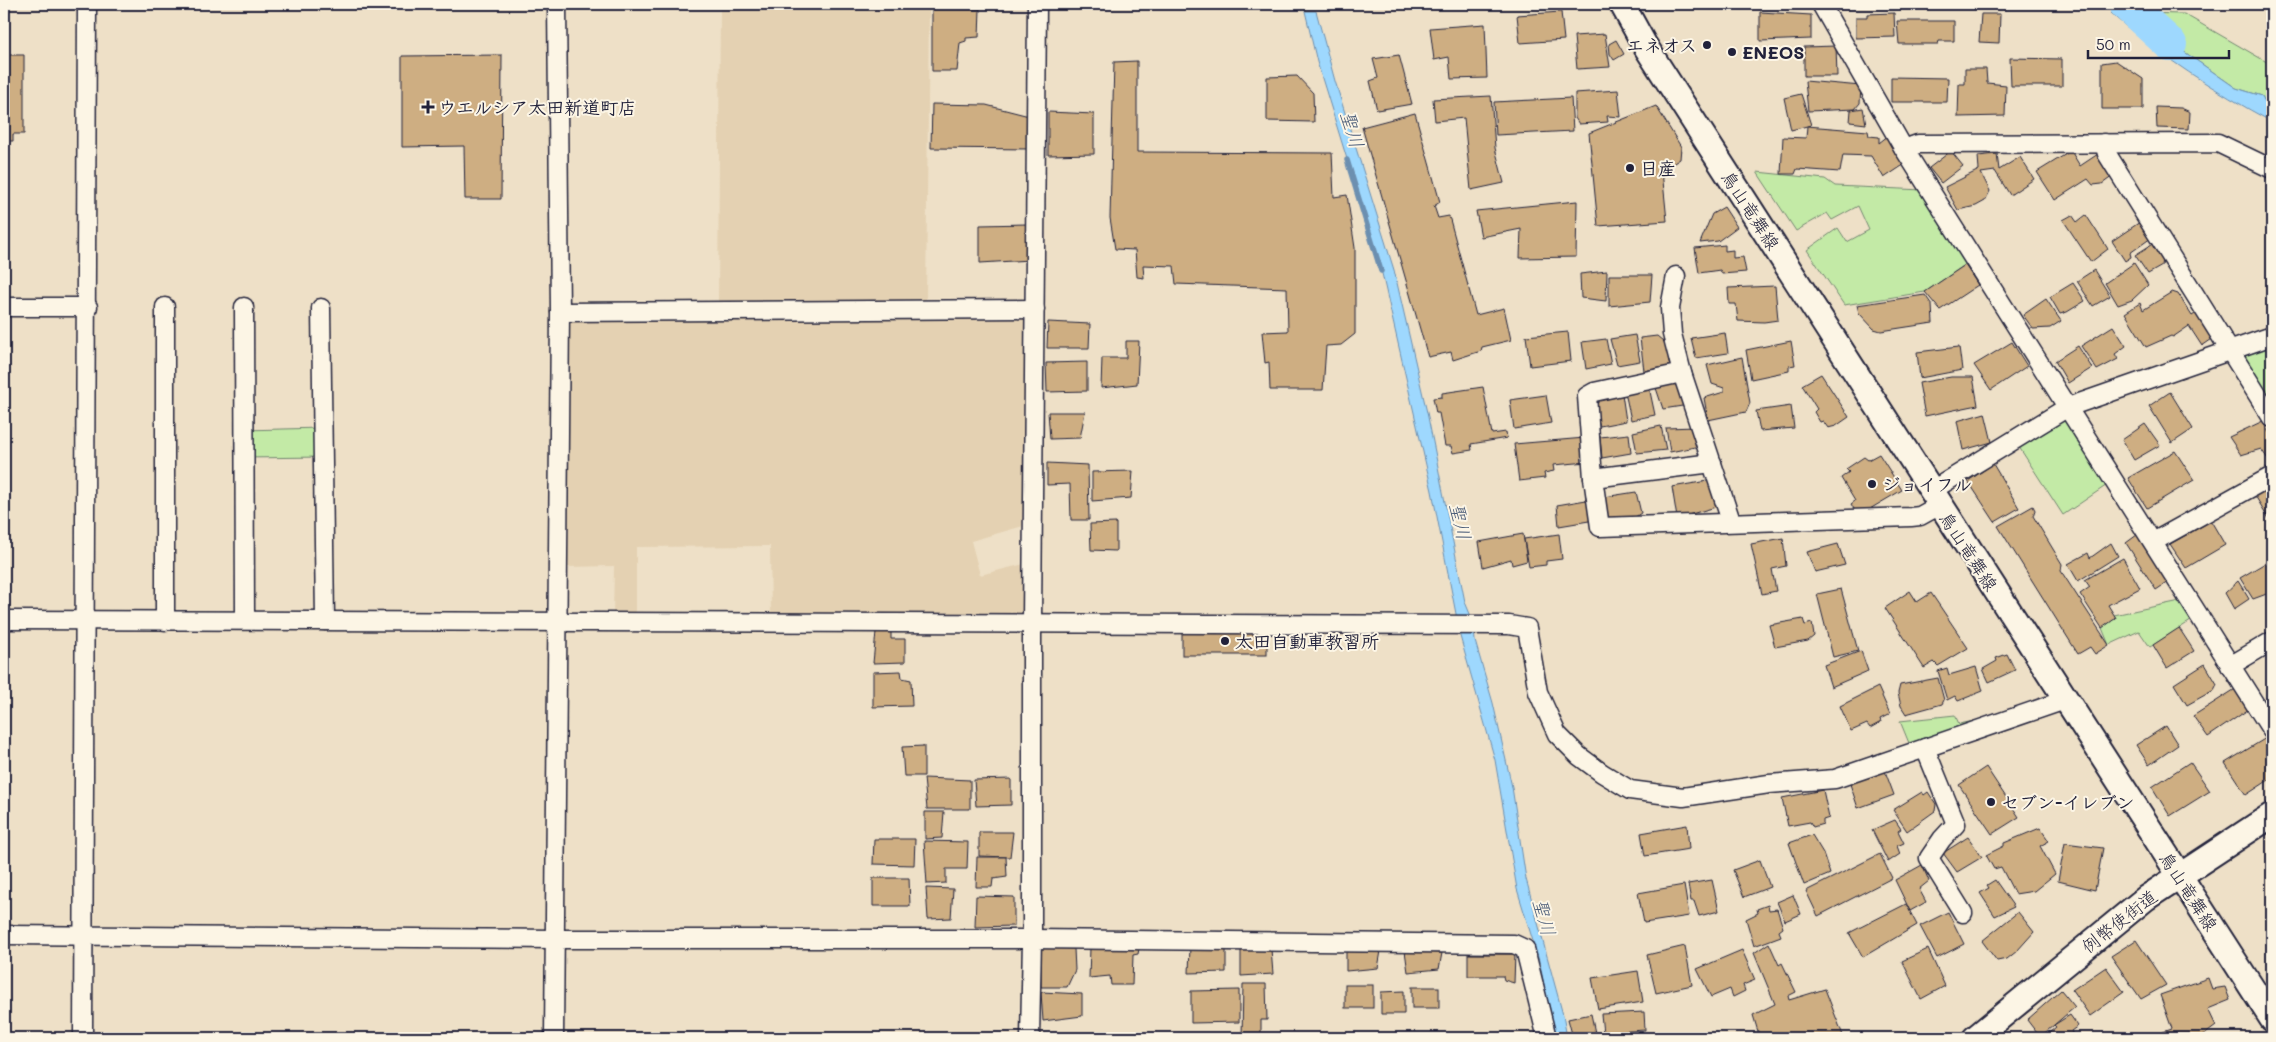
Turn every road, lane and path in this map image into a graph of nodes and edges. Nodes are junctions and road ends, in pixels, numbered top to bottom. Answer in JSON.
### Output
{"nodes":[{"id":1,"x":87,"y":4,"type":"edge"},
{"id":2,"x":557,"y":4,"type":"edge"},
{"id":3,"x":1037,"y":4,"type":"edge"},
{"id":4,"x":1622,"y":4,"type":"edge"},
{"id":5,"x":1821,"y":4,"type":"edge"},
{"id":6,"x":2104,"y":143,"type":"junction"},
{"id":7,"x":1904,"y":149,"type":"junction"},
{"id":8,"x":2272,"y":169,"type":"edge"},
{"id":9,"x":1676,"y":276,"type":"dead end"},
{"id":10,"x":4,"y":307,"type":"edge"},
{"id":11,"x":88,"y":307,"type":"junction"},
{"id":12,"x":165,"y":307,"type":"dead end"},
{"id":13,"x":244,"y":308,"type":"dead end"},
{"id":14,"x":321,"y":308,"type":"dead end"},
{"id":15,"x":1035,"y":309,"type":"junction"},
{"id":16,"x":560,"y":312,"type":"junction"},
{"id":17,"x":2272,"y":336,"type":"edge"},
{"id":18,"x":2232,"y":351,"type":"junction"},
{"id":19,"x":1682,"y":373,"type":"junction"},
{"id":20,"x":2068,"y":407,"type":"junction"},
{"id":21,"x":2272,"y":418,"type":"edge"},
{"id":22,"x":1712,"y":463,"type":"junction"},
{"id":23,"x":2272,"y":476,"type":"edge"},
{"id":24,"x":1593,"y":478,"type":"junction"},
{"id":25,"x":1935,"y":498,"type":"junction"},
{"id":26,"x":1731,"y":521,"type":"junction"},
{"id":27,"x":2153,"y":542,"type":"junction"},
{"id":28,"x":4,"y":620,"type":"edge"},
{"id":29,"x":84,"y":620,"type":"junction"},
{"id":30,"x":246,"y":620,"type":"junction"},
{"id":31,"x":166,"y":621,"type":"junction"},
{"id":32,"x":324,"y":621,"type":"junction"},
{"id":33,"x":557,"y":621,"type":"junction"},
{"id":34,"x":1032,"y":623,"type":"junction"},
{"id":35,"x":2272,"y":641,"type":"edge"},
{"id":36,"x":2230,"y":666,"type":"junction"},
{"id":37,"x":2065,"y":700,"type":"junction"},
{"id":38,"x":2272,"y":731,"type":"edge"},
{"id":39,"x":1925,"y":748,"type":"junction"},
{"id":40,"x":2272,"y":815,"type":"edge"},
{"id":41,"x":2179,"y":876,"type":"junction"},
{"id":42,"x":1963,"y":913,"type":"dead end"},
{"id":43,"x":4,"y":934,"type":"edge"},
{"id":44,"x":83,"y":935,"type":"junction"},
{"id":45,"x":554,"y":939,"type":"junction"},
{"id":46,"x":1032,"y":939,"type":"junction"},
{"id":47,"x":2272,"y":1019,"type":"edge"},
{"id":48,"x":83,"y":1038,"type":"edge"},
{"id":49,"x":554,"y":1038,"type":"edge"},
{"id":50,"x":1030,"y":1038,"type":"edge"},
{"id":51,"x":1547,"y":1038,"type":"edge"},
{"id":52,"x":1975,"y":1038,"type":"edge"}],
"edges":[{"from":1,"to":11,"type":"street"},
{"from":2,"to":16,"type":"street"},
{"from":3,"to":15,"type":"street"},
{"from":4,"to":25,"type":"main road","name":"鳥山竜舞線"},
{"from":5,"to":7,"type":"street"},
{"from":6,"to":7,"type":"street"},
{"from":6,"to":8,"type":"street"},
{"from":6,"to":18,"type":"street"},
{"from":7,"to":20,"type":"street"},
{"from":9,"to":19,"type":"street"},
{"from":10,"to":11,"type":"street"},
{"from":11,"to":29,"type":"street"},
{"from":12,"to":31,"type":"street"},
{"from":13,"to":30,"type":"street"},
{"from":14,"to":32,"type":"street"},
{"from":15,"to":16,"type":"street"},
{"from":15,"to":34,"type":"street"},
{"from":16,"to":33,"type":"street"},
{"from":17,"to":18,"type":"street"},
{"from":18,"to":20,"type":"street"},
{"from":18,"to":21,"type":"street"},
{"from":19,"to":22,"type":"street"},
{"from":19,"to":24,"type":"street"},
{"from":20,"to":25,"type":"street"},
{"from":20,"to":27,"type":"street"},
{"from":22,"to":24,"type":"street"},
{"from":22,"to":26,"type":"street"},
{"from":23,"to":27,"type":"street"},
{"from":24,"to":26,"type":"street"},
{"from":25,"to":26,"type":"street"},
{"from":25,"to":37,"type":"main road","name":"鳥山竜舞線"},
{"from":27,"to":36,"type":"street"},
{"from":28,"to":29,"type":"street"},
{"from":29,"to":31,"type":"street"},
{"from":29,"to":44,"type":"street"},
{"from":30,"to":31,"type":"street"},
{"from":30,"to":32,"type":"street"},
{"from":32,"to":33,"type":"street"},
{"from":33,"to":34,"type":"street"},
{"from":33,"to":45,"type":"street"},
{"from":34,"to":39,"type":"street"},
{"from":34,"to":46,"type":"street"},
{"from":35,"to":36,"type":"street"},
{"from":36,"to":38,"type":"street"},
{"from":37,"to":39,"type":"street"},
{"from":37,"to":41,"type":"main road","name":"鳥山竜舞線"},
{"from":39,"to":42,"type":"street"},
{"from":40,"to":41,"type":"main road","name":"例幣使街道"},
{"from":41,"to":47,"type":"main road","name":"鳥山竜舞線"},
{"from":41,"to":52,"type":"main road","name":"例幣使街道"},
{"from":43,"to":44,"type":"street"},
{"from":44,"to":45,"type":"street"},
{"from":44,"to":48,"type":"street"},
{"from":45,"to":46,"type":"street"},
{"from":45,"to":49,"type":"street"},
{"from":46,"to":50,"type":"street"},
{"from":46,"to":51,"type":"street"}]}
